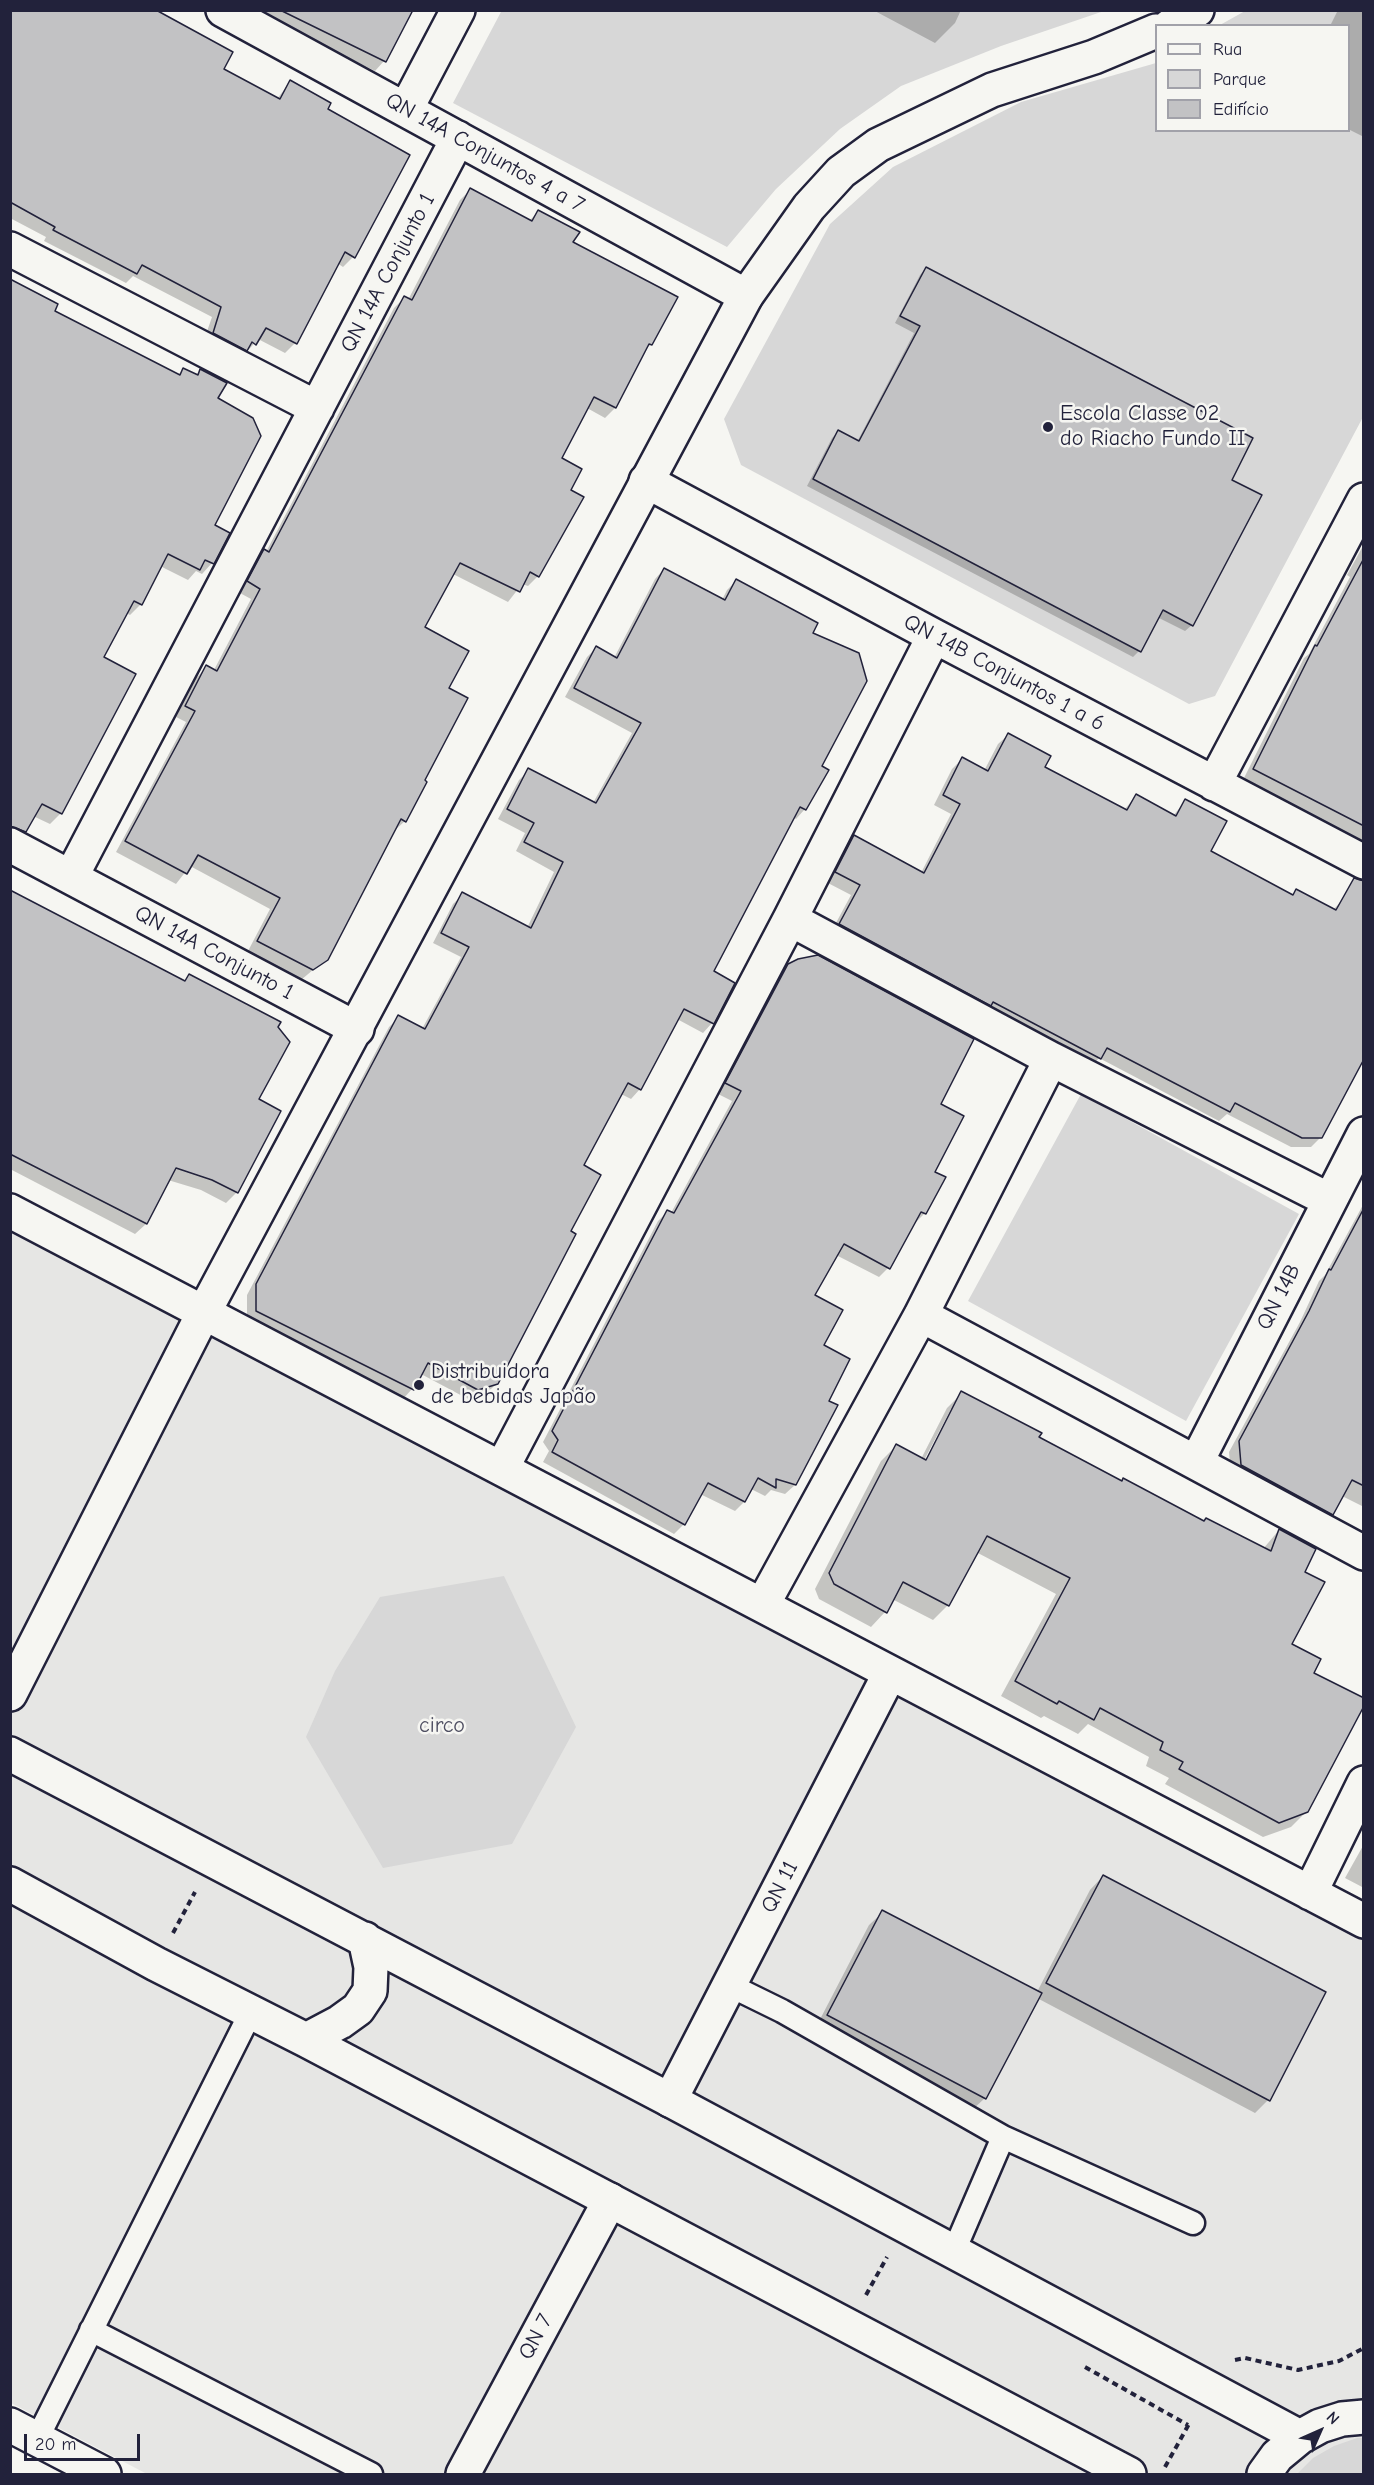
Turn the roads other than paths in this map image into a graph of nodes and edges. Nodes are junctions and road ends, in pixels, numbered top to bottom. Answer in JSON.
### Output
{"nodes":[{"id":1,"x":223,"y":10,"type":"edge"},
{"id":2,"x":458,"y":10,"type":"edge"},
{"id":3,"x":1197,"y":10,"type":"edge"},
{"id":4,"x":1173,"y":24,"type":"edge"},
{"id":5,"x":1155,"y":31,"type":"edge"},
{"id":6,"x":406,"y":109,"type":"junction"},
{"id":7,"x":458,"y":138,"type":"junction"},
{"id":8,"x":10,"y":249,"type":"edge"},
{"id":9,"x":746,"y":296,"type":"junction"},
{"id":10,"x":317,"y":408,"type":"junction"},
{"id":11,"x":646,"y":481,"type":"junction"},
{"id":12,"x":1364,"y":500,"type":"edge"},
{"id":13,"x":933,"y":636,"type":"junction"},
{"id":14,"x":1214,"y":784,"type":"junction"},
{"id":15,"x":10,"y":845,"type":"edge"},
{"id":16,"x":1364,"y":862,"type":"edge"},
{"id":17,"x":71,"y":877,"type":"junction"},
{"id":18,"x":790,"y":919,"type":"junction"},
{"id":19,"x":357,"y":1029,"type":"junction"},
{"id":20,"x":1051,"y":1059,"type":"junction"},
{"id":21,"x":1364,"y":1134,"type":"edge"},
{"id":22,"x":1329,"y":1200,"type":"junction"},
{"id":23,"x":10,"y":1211,"type":"edge"},
{"id":24,"x":203,"y":1314,"type":"junction"},
{"id":25,"x":921,"y":1315,"type":"junction"},
{"id":26,"x":1197,"y":1461,"type":"junction"},
{"id":27,"x":502,"y":1468,"type":"junction"},
{"id":28,"x":1364,"y":1553,"type":"edge"},
{"id":29,"x":763,"y":1604,"type":"junction"},
{"id":30,"x":890,"y":1673,"type":"junction"},
{"id":31,"x":10,"y":1694,"type":"edge"},
{"id":32,"x":10,"y":1754,"type":"edge"},
{"id":33,"x":1364,"y":1783,"type":"edge"},
{"id":34,"x":10,"y":1884,"type":"edge"},
{"id":35,"x":1310,"y":1893,"type":"junction"},
{"id":36,"x":1364,"y":1921,"type":"edge"},
{"id":37,"x":365,"y":1939,"type":"junction"},
{"id":38,"x":729,"y":1985,"type":"junction"},
{"id":39,"x":251,"y":2012,"type":"junction"},
{"id":40,"x":306,"y":2040,"type":"junction"},
{"id":41,"x":670,"y":2100,"type":"junction"},
{"id":42,"x":1003,"y":2137,"type":"junction"},
{"id":43,"x":610,"y":2200,"type":"junction"},
{"id":44,"x":1193,"y":2223,"type":"dead end"},
{"id":45,"x":954,"y":2252,"type":"junction"},
{"id":46,"x":91,"y":2330,"type":"junction"},
{"id":47,"x":1364,"y":2417,"type":"edge"},
{"id":48,"x":24,"y":2432,"type":"edge"},
{"id":49,"x":1300,"y":2437,"type":"junction"},
{"id":50,"x":104,"y":2475,"type":"edge"},
{"id":51,"x":371,"y":2475,"type":"edge"},
{"id":52,"x":463,"y":2475,"type":"edge"},
{"id":53,"x":1129,"y":2475,"type":"edge"},
{"id":54,"x":1264,"y":2475,"type":"edge"}],
"edges":[{"from":1,"to":6,"type":"street","name":"QN 14A Conjuntos 4 a 7"},
{"from":2,"to":6,"type":"street"},
{"from":3,"to":4,"type":"street"},
{"from":5,"to":9,"type":"street"},
{"from":6,"to":7,"type":"street","name":"QN 14A Conjuntos 4 a 7"},
{"from":7,"to":9,"type":"street","name":"QN 14A Conjuntos 4 a 7"},
{"from":7,"to":10,"type":"street","name":"QN 14A Conjunto 1"},
{"from":8,"to":10,"type":"street"},
{"from":9,"to":11,"type":"street"},
{"from":10,"to":17,"type":"street","name":"QN 14A Conjunto 1"},
{"from":11,"to":13,"type":"street","name":"QN 14B Conjuntos 1 a 6"},
{"from":11,"to":19,"type":"street"},
{"from":12,"to":14,"type":"street"},
{"from":13,"to":14,"type":"street","name":"QN 14B Conjuntos 1 a 6"},
{"from":13,"to":18,"type":"street"},
{"from":14,"to":16,"type":"street","name":"QN 14B Conjuntos 1 a 6"},
{"from":15,"to":17,"type":"street","name":"QN 14A Conjunto 1"},
{"from":17,"to":19,"type":"street","name":"QN 14A Conjunto 1"},
{"from":18,"to":20,"type":"street"},
{"from":18,"to":27,"type":"street"},
{"from":19,"to":24,"type":"street"},
{"from":20,"to":22,"type":"street"},
{"from":20,"to":25,"type":"street"},
{"from":21,"to":22,"type":"street","name":"QN 14B"},
{"from":22,"to":26,"type":"street","name":"QN 14B"},
{"from":23,"to":24,"type":"street"},
{"from":24,"to":27,"type":"street"},
{"from":24,"to":31,"type":"street"},
{"from":25,"to":26,"type":"street"},
{"from":25,"to":29,"type":"street"},
{"from":26,"to":28,"type":"street"},
{"from":27,"to":29,"type":"street"},
{"from":29,"to":30,"type":"street"},
{"from":30,"to":35,"type":"street"},
{"from":30,"to":38,"type":"street","name":"QN 11"},
{"from":32,"to":37,"type":"street"},
{"from":33,"to":35,"type":"street"},
{"from":34,"to":39,"type":"street"},
{"from":35,"to":36,"type":"street"},
{"from":37,"to":40,"type":"street"},
{"from":37,"to":41,"type":"street"},
{"from":38,"to":41,"type":"street","name":"QN 11"},
{"from":38,"to":42,"type":"lane"},
{"from":39,"to":40,"type":"street"},
{"from":39,"to":46,"type":"lane"},
{"from":40,"to":43,"type":"street"},
{"from":41,"to":45,"type":"street"},
{"from":42,"to":44,"type":"lane"},
{"from":42,"to":45,"type":"lane"},
{"from":43,"to":52,"type":"street","name":"QN 7"},
{"from":43,"to":53,"type":"street"},
{"from":45,"to":49,"type":"street"},
{"from":46,"to":48,"type":"lane"},
{"from":46,"to":51,"type":"lane"},
{"from":47,"to":49,"type":"street"},
{"from":48,"to":50,"type":"street"},
{"from":49,"to":54,"type":"street"}]}
